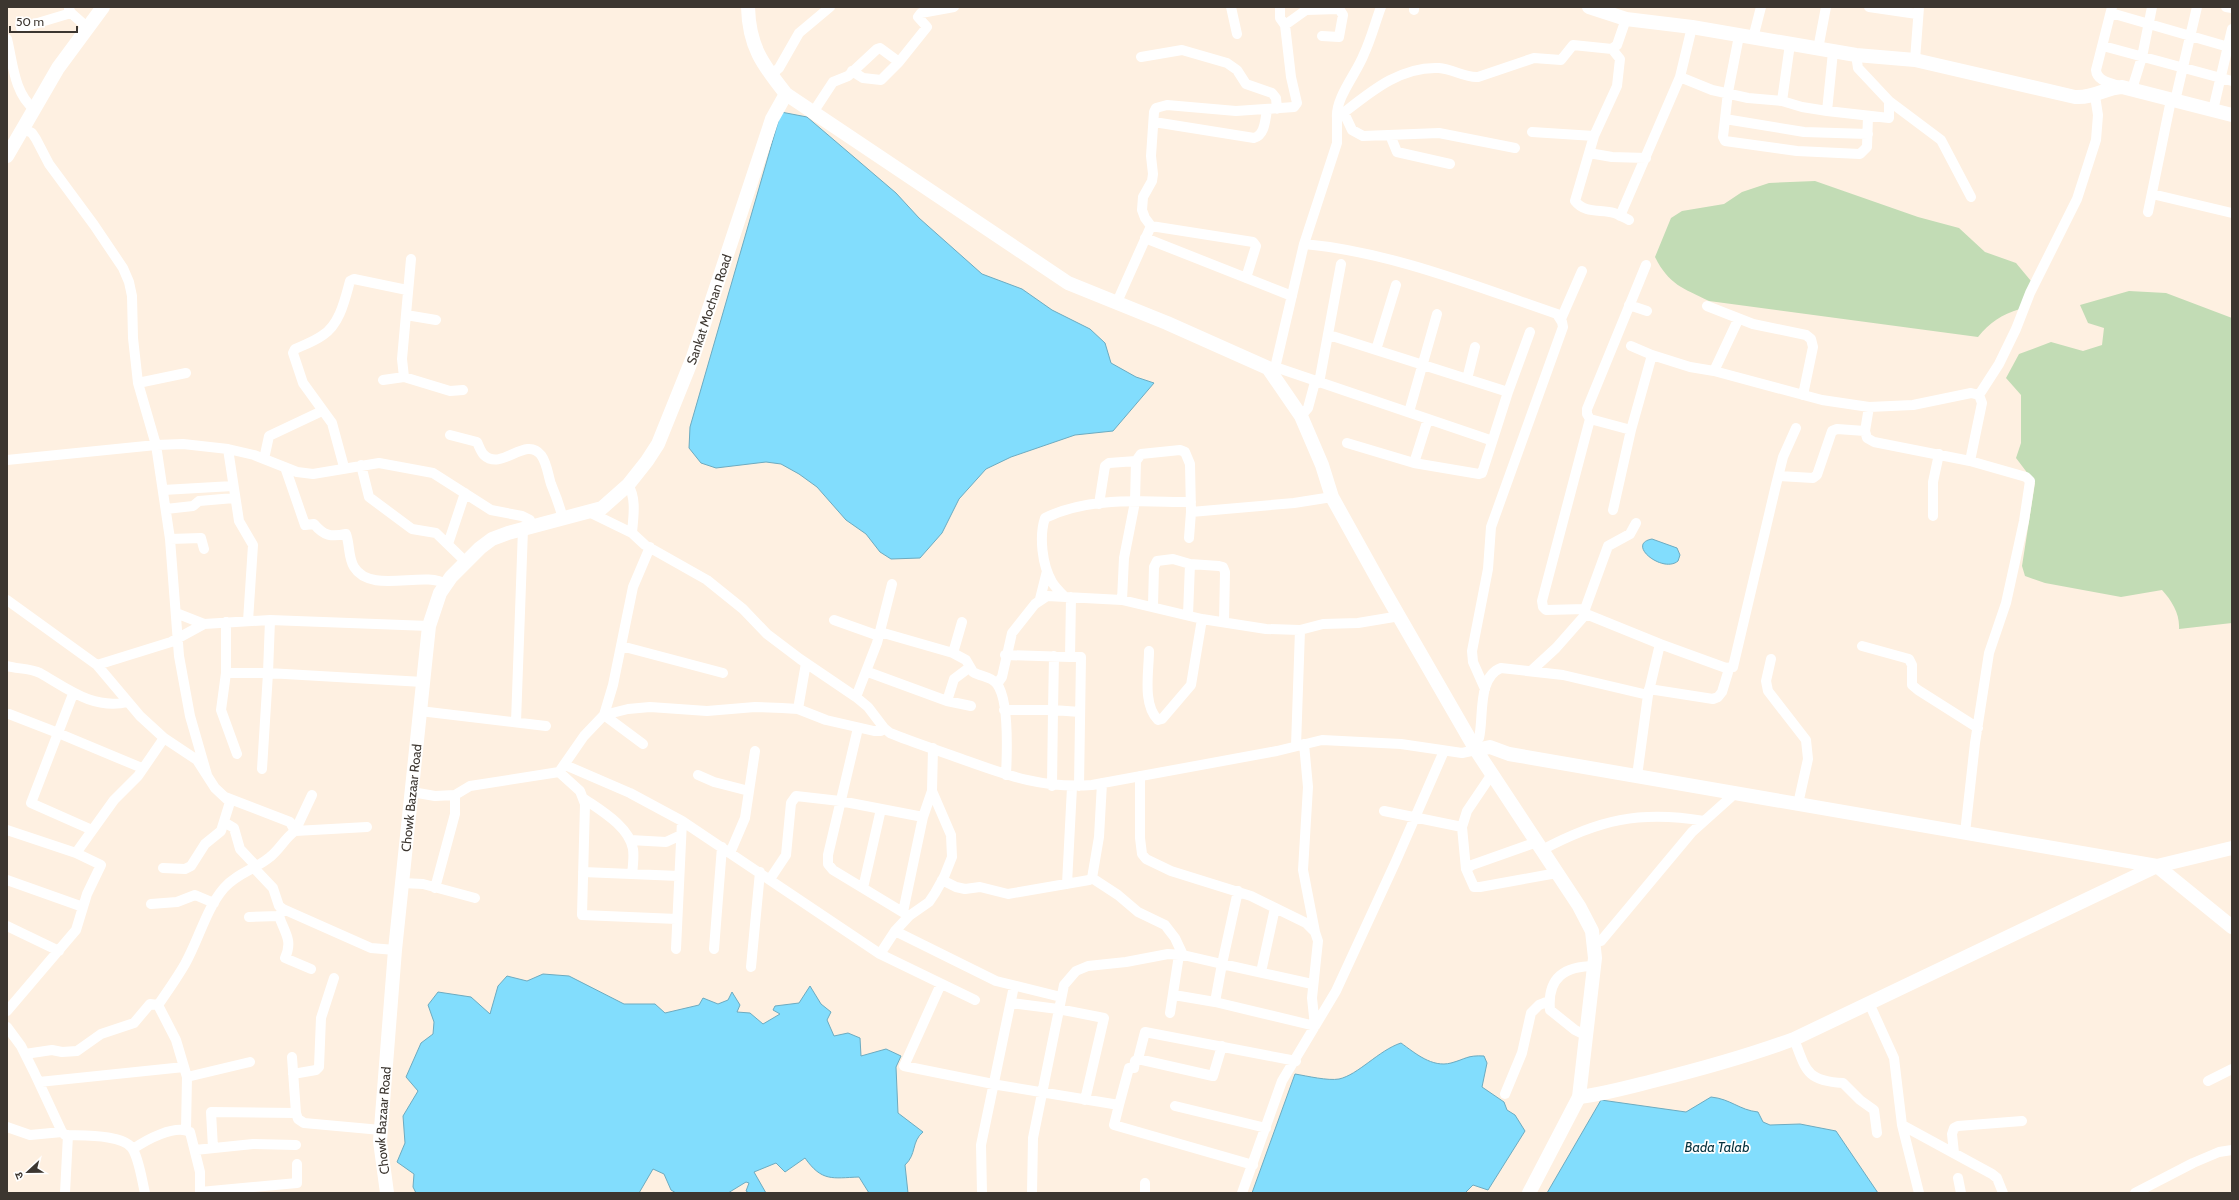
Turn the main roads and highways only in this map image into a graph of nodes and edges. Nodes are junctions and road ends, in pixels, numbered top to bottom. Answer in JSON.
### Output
{"nodes":[{"id":1,"x":103,"y":7,"type":"edge"},
{"id":2,"x":748,"y":7,"type":"edge"},
{"id":3,"x":1589,"y":7,"type":"edge"},
{"id":4,"x":786,"y":94,"type":"junction"},
{"id":5,"x":2232,"y":115,"type":"edge"},
{"id":6,"x":7,"y":156,"type":"edge"},
{"id":7,"x":597,"y":510,"type":"joint"},
{"id":8,"x":1479,"y":743,"type":"junction"},
{"id":9,"x":2232,"y":848,"type":"edge"},
{"id":10,"x":2158,"y":866,"type":"junction"},
{"id":11,"x":2232,"y":927,"type":"edge"},
{"id":12,"x":1579,"y":1097,"type":"junction"},
{"id":13,"x":387,"y":1193,"type":"edge"},
{"id":14,"x":1529,"y":1193,"type":"edge"}],
"edges":[{"from":1,"to":6,"type":"main road"},
{"from":2,"to":4,"type":"main road"},
{"from":3,"to":5,"type":"main road"},
{"from":4,"to":7,"type":"main road","name":"Sankat Mochan Road"},
{"from":4,"to":8,"type":"main road"},
{"from":7,"to":13,"type":"main road","name":"Chowk Bazaar Road"},
{"from":8,"to":10,"type":"main road"},
{"from":8,"to":12,"type":"main road"},
{"from":9,"to":10,"type":"main road"},
{"from":10,"to":11,"type":"main road"},
{"from":10,"to":12,"type":"main road"},
{"from":12,"to":14,"type":"main road"}]}
